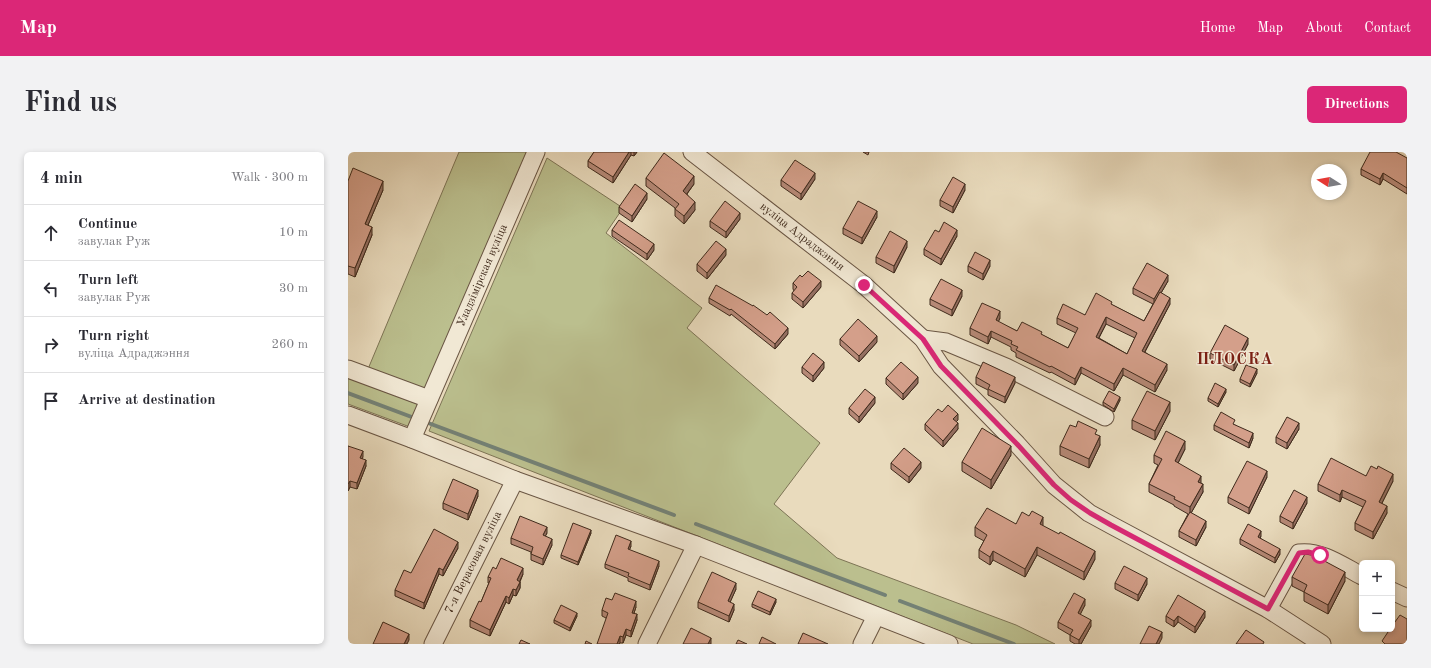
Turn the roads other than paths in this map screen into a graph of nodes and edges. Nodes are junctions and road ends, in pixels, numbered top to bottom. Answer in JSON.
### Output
{"nodes":[{"id":1,"x":536,"y":152,"type":"edge"},
{"id":2,"x":692,"y":152,"type":"edge"},
{"id":3,"x":923,"y":339,"type":"junction"},
{"id":4,"x":348,"y":370,"type":"edge"},
{"id":5,"x":427,"y":403,"type":"junction"},
{"id":6,"x":348,"y":415,"type":"edge"},
{"id":7,"x":1105,"y":417,"type":"dead end"},
{"id":8,"x":414,"y":434,"type":"junction"},
{"id":9,"x":515,"y":480,"type":"junction"},
{"id":10,"x":696,"y":546,"type":"junction"},
{"id":11,"x":1359,"y":574,"type":"edge"},
{"id":12,"x":1395,"y":592,"type":"edge"},
{"id":13,"x":1407,"y":598,"type":"edge"},
{"id":14,"x":1268,"y":609,"type":"junction"},
{"id":15,"x":876,"y":616,"type":"junction"},
{"id":16,"x":433,"y":644,"type":"edge"},
{"id":17,"x":647,"y":644,"type":"edge"},
{"id":18,"x":862,"y":644,"type":"edge"},
{"id":19,"x":949,"y":644,"type":"edge"},
{"id":20,"x":1322,"y":644,"type":"edge"}],
"edges":[{"from":1,"to":5,"type":"street","name":"Уладзімірская вуліца"},
{"from":2,"to":3,"type":"street","name":"вуліца Адраджэння"},
{"from":3,"to":7,"type":"street"},
{"from":3,"to":14,"type":"street","name":"вуліца Адраджэння"},
{"from":4,"to":5,"type":"street"},
{"from":5,"to":8,"type":"street","name":"Уладзімірская вуліца"},
{"from":6,"to":8,"type":"street"},
{"from":8,"to":9,"type":"street"},
{"from":9,"to":10,"type":"street"},
{"from":9,"to":16,"type":"street","name":"7-я Верасовая вуліца"},
{"from":10,"to":15,"type":"street"},
{"from":10,"to":17,"type":"street"},
{"from":11,"to":14,"type":"street"},
{"from":12,"to":13,"type":"street"},
{"from":14,"to":20,"type":"street","name":"вуліца Адраджэння"},
{"from":15,"to":18,"type":"street"},
{"from":15,"to":19,"type":"street"}]}
